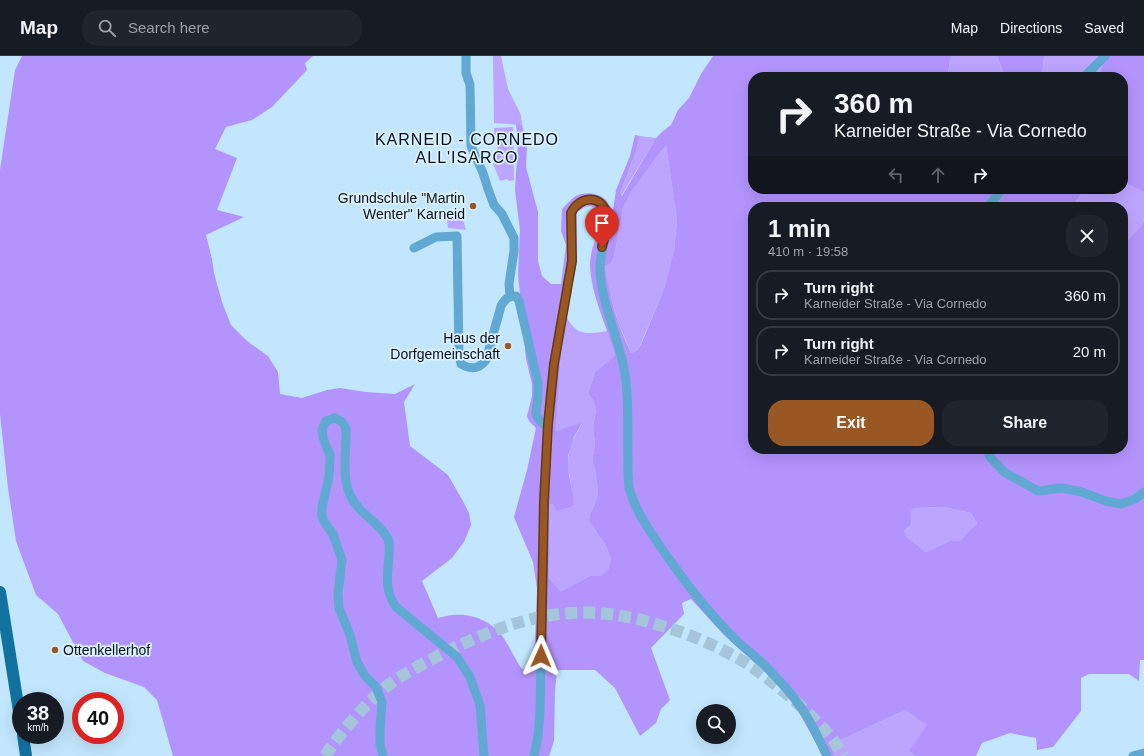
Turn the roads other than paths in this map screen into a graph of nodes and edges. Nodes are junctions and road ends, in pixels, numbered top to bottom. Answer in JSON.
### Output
{"nodes":[{"id":1,"x":466,"y":56,"type":"edge"},
{"id":2,"x":1105,"y":56,"type":"edge"},
{"id":3,"x":1089,"y":72,"type":"edge"},
{"id":4,"x":998,"y":194,"type":"edge"},
{"id":5,"x":992,"y":202,"type":"edge"},
{"id":6,"x":414,"y":248,"type":"dead end"},
{"id":7,"x":510,"y":296,"type":"junction"},
{"id":8,"x":548,"y":424,"type":"junction"},
{"id":9,"x":989,"y":454,"type":"edge"},
{"id":10,"x":1144,"y":492,"type":"edge"},
{"id":11,"x":0,"y":592,"type":"edge"},
{"id":12,"x":16,"y":692,"type":"edge"},
{"id":13,"x":24,"y":744,"type":"edge"},
{"id":14,"x":1144,"y":753,"type":"edge"},
{"id":15,"x":26,"y":756,"type":"edge"},
{"id":16,"x":383,"y":756,"type":"edge"},
{"id":17,"x":484,"y":756,"type":"edge"},
{"id":18,"x":534,"y":756,"type":"edge"},
{"id":19,"x":827,"y":756,"type":"edge"},
{"id":20,"x":1133,"y":756,"type":"edge"}],
"edges":[{"from":1,"to":7,"type":"street"},
{"from":2,"to":3,"type":"street"},
{"from":4,"to":5,"type":"street"},
{"from":6,"to":7,"type":"street"},
{"from":7,"to":8,"type":"street"},
{"from":8,"to":18,"type":"street"},
{"from":8,"to":19,"type":"street"},
{"from":9,"to":10,"type":"street"},
{"from":11,"to":12,"type":"main road"},
{"from":13,"to":15,"type":"main road"},
{"from":14,"to":20,"type":"street"},
{"from":16,"to":17,"type":"street"}]}
